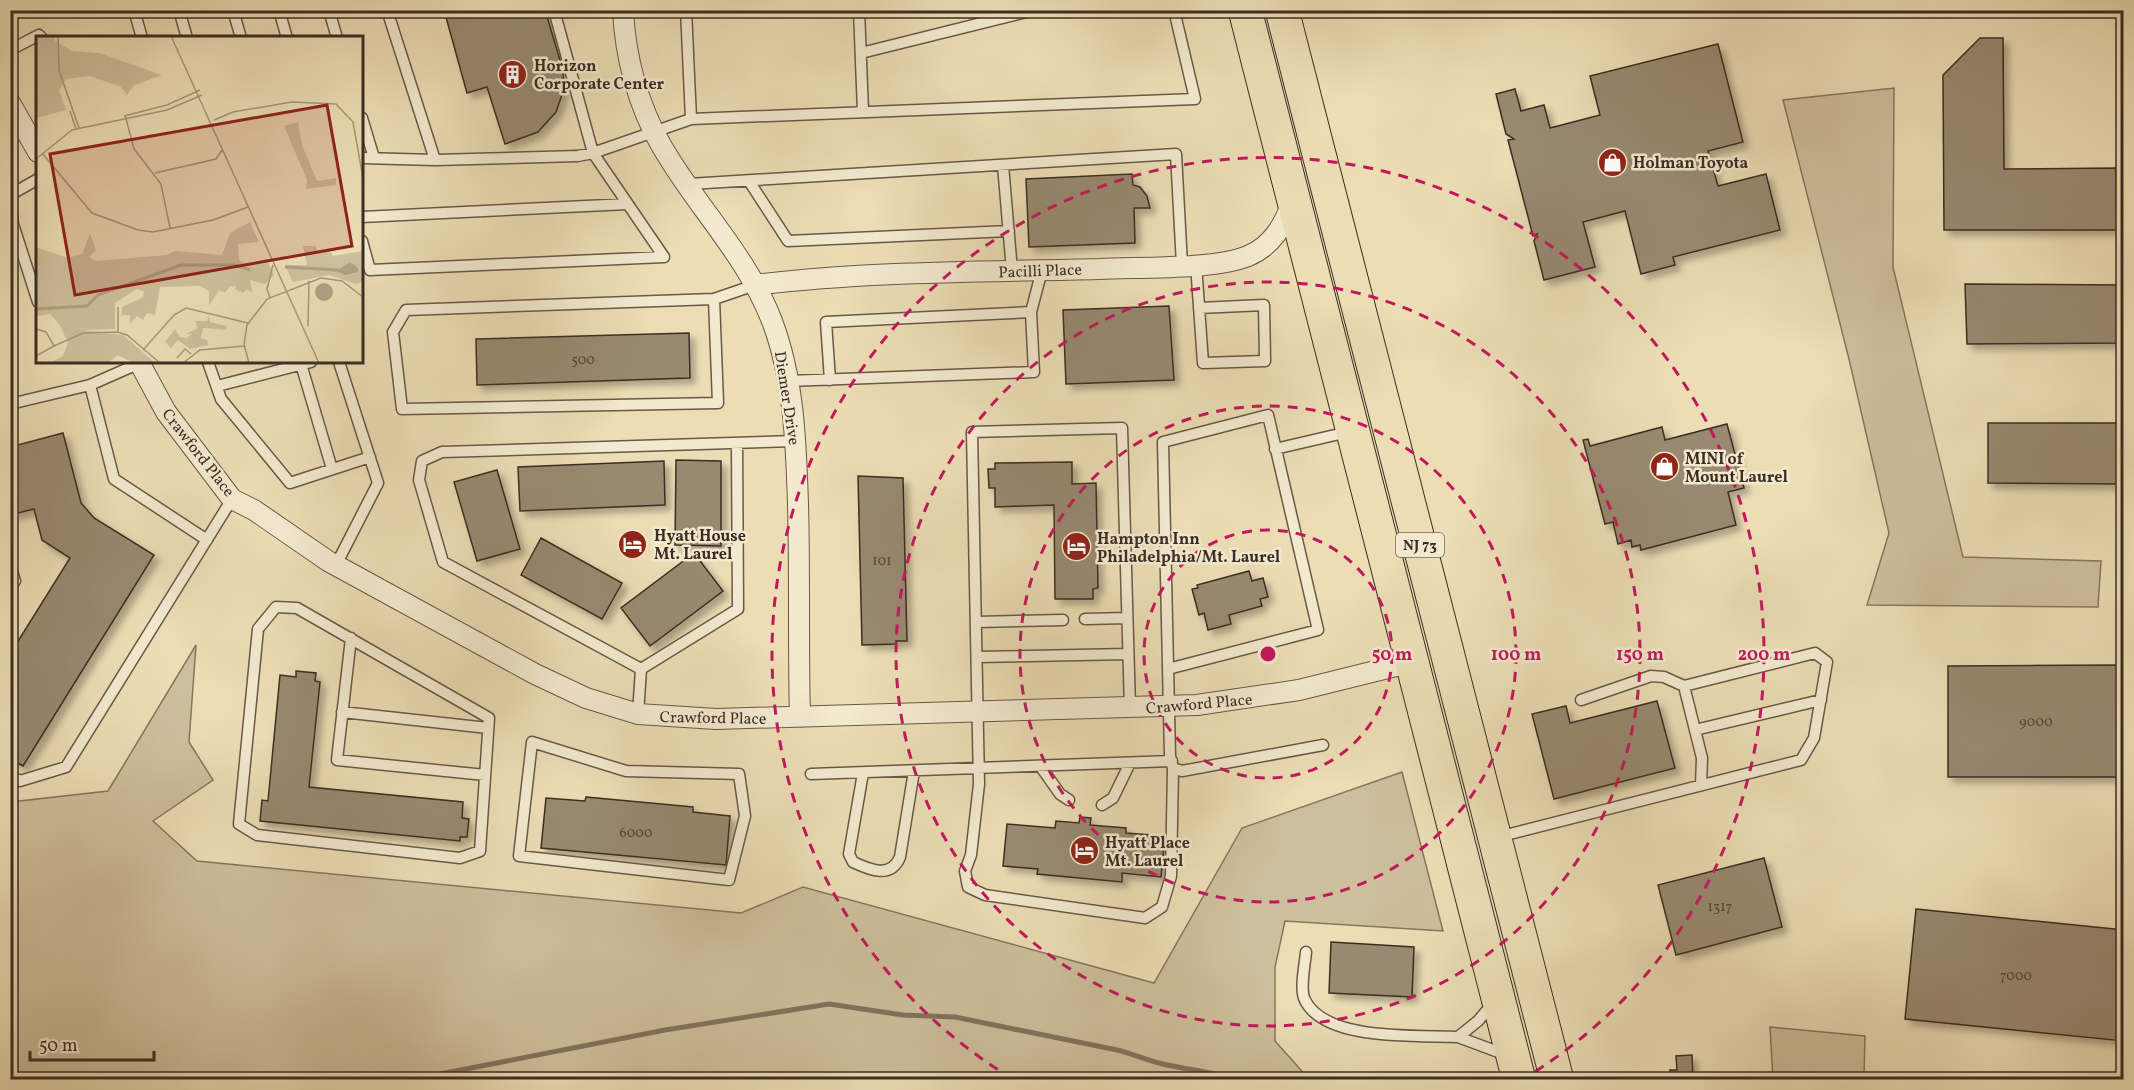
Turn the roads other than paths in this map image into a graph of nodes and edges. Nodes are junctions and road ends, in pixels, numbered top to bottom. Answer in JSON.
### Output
{"nodes":[{"id":1,"x":134,"y":10,"type":"edge"},
{"id":2,"x":179,"y":10,"type":"edge"},
{"id":3,"x":233,"y":10,"type":"edge"},
{"id":4,"x":279,"y":10,"type":"edge"},
{"id":5,"x":329,"y":10,"type":"edge"},
{"id":6,"x":387,"y":10,"type":"edge"},
{"id":7,"x":554,"y":10,"type":"edge"},
{"id":8,"x":623,"y":10,"type":"edge"},
{"id":9,"x":686,"y":10,"type":"edge"},
{"id":10,"x":859,"y":10,"type":"edge"},
{"id":11,"x":1035,"y":10,"type":"edge"},
{"id":12,"x":1174,"y":10,"type":"edge"},
{"id":13,"x":1245,"y":10,"type":"edge"},
{"id":14,"x":1282,"y":10,"type":"edge"},
{"id":15,"x":40,"y":36,"type":"edge"},
{"id":16,"x":141,"y":36,"type":"edge"},
{"id":17,"x":186,"y":36,"type":"edge"},
{"id":18,"x":240,"y":36,"type":"edge"},
{"id":19,"x":286,"y":36,"type":"edge"},
{"id":20,"x":336,"y":36,"type":"edge"},
{"id":21,"x":10,"y":50,"type":"edge"},
{"id":22,"x":861,"y":53,"type":"junction"},
{"id":23,"x":10,"y":103,"type":"edge"},
{"id":24,"x":863,"y":112,"type":"junction"},
{"id":25,"x":691,"y":119,"type":"junction"},
{"id":26,"x":363,"y":121,"type":"edge"},
{"id":27,"x":655,"y":133,"type":"junction"},
{"id":28,"x":36,"y":148,"type":"edge"},
{"id":29,"x":593,"y":153,"type":"junction"},
{"id":30,"x":363,"y":158,"type":"edge"},
{"id":31,"x":374,"y":158,"type":"junction"},
{"id":32,"x":435,"y":160,"type":"junction"},
{"id":33,"x":1003,"y":165,"type":"junction"},
{"id":34,"x":36,"y":180,"type":"edge"},
{"id":35,"x":749,"y":181,"type":"junction"},
{"id":36,"x":689,"y":184,"type":"junction"},
{"id":37,"x":10,"y":195,"type":"edge"},
{"id":38,"x":10,"y":199,"type":"edge"},
{"id":39,"x":1293,"y":199,"type":"junction"},
{"id":40,"x":628,"y":204,"type":"junction"},
{"id":41,"x":363,"y":217,"type":"edge"},
{"id":42,"x":1008,"y":231,"type":"junction"},
{"id":43,"x":363,"y":245,"type":"edge"},
{"id":44,"x":1189,"y":265,"type":"junction"},
{"id":45,"x":1042,"y":270,"type":"junction"},
{"id":46,"x":1012,"y":271,"type":"junction"},
{"id":47,"x":755,"y":285,"type":"junction"},
{"id":48,"x":36,"y":296,"type":"edge"},
{"id":49,"x":714,"y":299,"type":"junction"},
{"id":50,"x":1199,"y":308,"type":"junction"},
{"id":51,"x":1031,"y":312,"type":"junction"},
{"id":52,"x":137,"y":363,"type":"edge"},
{"id":53,"x":140,"y":363,"type":"edge"},
{"id":54,"x":208,"y":363,"type":"edge"},
{"id":55,"x":306,"y":363,"type":"edge"},
{"id":56,"x":339,"y":363,"type":"edge"},
{"id":57,"x":830,"y":380,"type":"junction"},
{"id":58,"x":788,"y":381,"type":"junction"},
{"id":59,"x":90,"y":385,"type":"junction"},
{"id":60,"x":217,"y":386,"type":"junction"},
{"id":61,"x":10,"y":404,"type":"edge"},
{"id":62,"x":1352,"y":430,"type":"junction"},
{"id":63,"x":795,"y":441,"type":"junction"},
{"id":64,"x":737,"y":443,"type":"junction"},
{"id":65,"x":1275,"y":449,"type":"junction"},
{"id":66,"x":369,"y":457,"type":"junction"},
{"id":67,"x":332,"y":469,"type":"junction"},
{"id":68,"x":232,"y":499,"type":"junction"},
{"id":69,"x":207,"y":540,"type":"junction"},
{"id":70,"x":10,"y":565,"type":"edge"},
{"id":71,"x":336,"y":565,"type":"junction"},
{"id":72,"x":10,"y":588,"type":"edge"},
{"id":73,"x":1127,"y":618,"type":"junction"},
{"id":74,"x":1085,"y":619,"type":"dead end"},
{"id":75,"x":1063,"y":620,"type":"dead end"},
{"id":76,"x":976,"y":622,"type":"junction"},
{"id":77,"x":351,"y":638,"type":"junction"},
{"id":78,"x":1128,"y":654,"type":"junction"},
{"id":79,"x":977,"y":657,"type":"junction"},
{"id":80,"x":1412,"y":662,"type":"junction"},
{"id":81,"x":641,"y":669,"type":"junction"},
{"id":82,"x":1168,"y":669,"type":"junction"},
{"id":83,"x":1684,"y":686,"type":"junction"},
{"id":84,"x":1581,"y":700,"type":"dead end"},
{"id":85,"x":1821,"y":700,"type":"junction"},
{"id":86,"x":1169,"y":707,"type":"junction"},
{"id":87,"x":1130,"y":708,"type":"junction"},
{"id":88,"x":342,"y":712,"type":"junction"},
{"id":89,"x":979,"y":712,"type":"junction"},
{"id":90,"x":638,"y":714,"type":"junction"},
{"id":91,"x":800,"y":717,"type":"junction"},
{"id":92,"x":488,"y":728,"type":"junction"},
{"id":93,"x":1695,"y":730,"type":"junction"},
{"id":94,"x":1323,"y":745,"type":"dead end"},
{"id":95,"x":1130,"y":763,"type":"junction"},
{"id":96,"x":1172,"y":765,"type":"junction"},
{"id":97,"x":1041,"y":767,"type":"junction"},
{"id":98,"x":979,"y":769,"type":"junction"},
{"id":99,"x":626,"y":771,"type":"joint"},
{"id":100,"x":914,"y":771,"type":"junction"},
{"id":101,"x":862,"y":773,"type":"junction"},
{"id":102,"x":811,"y":774,"type":"dead end"},
{"id":103,"x":485,"y":775,"type":"junction"},
{"id":104,"x":10,"y":776,"type":"edge"},
{"id":105,"x":1701,"y":785,"type":"junction"},
{"id":106,"x":1069,"y":800,"type":"dead end"},
{"id":107,"x":1102,"y":805,"type":"dead end"},
{"id":108,"x":1495,"y":838,"type":"junction"},
{"id":109,"x":1306,"y":952,"type":"dead end"},
{"id":110,"x":1498,"y":998,"type":"junction"},
{"id":111,"x":1458,"y":1037,"type":"junction"},
{"id":112,"x":1517,"y":1073,"type":"edge"},
{"id":113,"x":1557,"y":1080,"type":"edge"}],
"edges":[{"from":1,"to":16,"type":"lane"},
{"from":2,"to":17,"type":"lane"},
{"from":3,"to":18,"type":"lane"},
{"from":4,"to":19,"type":"lane"},
{"from":5,"to":20,"type":"lane"},
{"from":6,"to":32,"type":"lane"},
{"from":7,"to":29,"type":"lane"},
{"from":8,"to":27,"type":"street","name":"Diemer Drive"},
{"from":9,"to":25,"type":"lane"},
{"from":10,"to":22,"type":"lane"},
{"from":11,"to":22,"type":"lane"},
{"from":12,"to":24,"type":"lane"},
{"from":13,"to":39,"type":"highway","number":"NJ 73"},
{"from":14,"to":108,"type":"highway","number":"NJ 73"},
{"from":15,"to":21,"type":"lane"},
{"from":22,"to":24,"type":"lane"},
{"from":23,"to":28,"type":"street"},
{"from":24,"to":25,"type":"lane"},
{"from":25,"to":27,"type":"lane"},
{"from":26,"to":31,"type":"lane"},
{"from":27,"to":29,"type":"lane"},
{"from":27,"to":36,"type":"street","name":"Diemer Drive"},
{"from":29,"to":32,"type":"lane"},
{"from":29,"to":40,"type":"lane"},
{"from":30,"to":31,"type":"lane"},
{"from":31,"to":32,"type":"lane"},
{"from":33,"to":35,"type":"lane"},
{"from":33,"to":42,"type":"lane"},
{"from":33,"to":44,"type":"lane"},
{"from":34,"to":37,"type":"lane"},
{"from":35,"to":36,"type":"lane"},
{"from":35,"to":42,"type":"lane"},
{"from":36,"to":47,"type":"street","name":"Diemer Drive"},
{"from":38,"to":48,"type":"lane"},
{"from":39,"to":44,"type":"street","name":"Pacilli Place"},
{"from":39,"to":62,"type":"highway","number":"NJ 73"},
{"from":40,"to":41,"type":"lane"},
{"from":40,"to":43,"type":"lane"},
{"from":42,"to":46,"type":"lane"},
{"from":44,"to":45,"type":"street","name":"Pacilli Place"},
{"from":44,"to":50,"type":"lane"},
{"from":45,"to":46,"type":"street","name":"Pacilli Place"},
{"from":45,"to":51,"type":"lane"},
{"from":46,"to":47,"type":"street","name":"Pacilli Place"},
{"from":47,"to":49,"type":"lane"},
{"from":47,"to":58,"type":"street","name":"Diemer Drive"},
{"from":49,"to":49,"type":"lane"},
{"from":50,"to":50,"type":"lane"},
{"from":51,"to":57,"type":"lane"},
{"from":51,"to":57,"type":"lane"},
{"from":52,"to":59,"type":"lane"},
{"from":53,"to":68,"type":"street","name":"Crawford Place"},
{"from":54,"to":60,"type":"lane"},
{"from":55,"to":60,"type":"lane"},
{"from":55,"to":67,"type":"lane"},
{"from":56,"to":66,"type":"lane"},
{"from":57,"to":58,"type":"lane"},
{"from":58,"to":63,"type":"street","name":"Diemer Drive"},
{"from":59,"to":61,"type":"lane"},
{"from":59,"to":69,"type":"lane"},
{"from":60,"to":67,"type":"lane"},
{"from":62,"to":65,"type":"lane"},
{"from":62,"to":80,"type":"highway","number":"NJ 73"},
{"from":63,"to":64,"type":"lane"},
{"from":63,"to":91,"type":"street","name":"Diemer Drive"},
{"from":64,"to":81,"type":"lane"},
{"from":64,"to":81,"type":"lane"},
{"from":65,"to":82,"type":"lane"},
{"from":65,"to":82,"type":"lane"},
{"from":66,"to":67,"type":"lane"},
{"from":66,"to":71,"type":"lane"},
{"from":68,"to":69,"type":"lane"},
{"from":68,"to":71,"type":"street","name":"Crawford Place"},
{"from":69,"to":104,"type":"lane"},
{"from":70,"to":72,"type":"lane"},
{"from":71,"to":90,"type":"street","name":"Crawford Place"},
{"from":73,"to":74,"type":"lane"},
{"from":73,"to":76,"type":"lane"},
{"from":73,"to":78,"type":"lane"},
{"from":75,"to":76,"type":"lane"},
{"from":76,"to":79,"type":"lane"},
{"from":77,"to":88,"type":"lane"},
{"from":77,"to":92,"type":"lane"},
{"from":77,"to":103,"type":"lane"},
{"from":78,"to":79,"type":"lane"},
{"from":78,"to":87,"type":"lane"},
{"from":79,"to":89,"type":"lane"},
{"from":80,"to":86,"type":"street","name":"Crawford Place"},
{"from":80,"to":110,"type":"highway","number":"NJ 73"},
{"from":81,"to":90,"type":"lane"},
{"from":82,"to":86,"type":"lane"},
{"from":83,"to":84,"type":"lane"},
{"from":83,"to":85,"type":"lane"},
{"from":83,"to":93,"type":"lane"},
{"from":85,"to":93,"type":"lane"},
{"from":85,"to":105,"type":"lane"},
{"from":86,"to":87,"type":"street","name":"Crawford Place"},
{"from":86,"to":96,"type":"lane"},
{"from":87,"to":89,"type":"street","name":"Crawford Place"},
{"from":88,"to":92,"type":"lane"},
{"from":88,"to":103,"type":"lane"},
{"from":89,"to":91,"type":"street","name":"Crawford Place"},
{"from":89,"to":98,"type":"lane"},
{"from":90,"to":91,"type":"street","name":"Crawford Place"},
{"from":92,"to":103,"type":"lane"},
{"from":93,"to":105,"type":"lane"},
{"from":94,"to":96,"type":"lane"},
{"from":95,"to":96,"type":"lane"},
{"from":95,"to":97,"type":"lane"},
{"from":95,"to":107,"type":"lane"},
{"from":96,"to":98,"type":"lane"},
{"from":97,"to":98,"type":"lane"},
{"from":97,"to":106,"type":"lane"},
{"from":98,"to":100,"type":"lane"},
{"from":99,"to":99,"type":"lane"},
{"from":100,"to":101,"type":"lane"},
{"from":100,"to":101,"type":"lane"},
{"from":101,"to":102,"type":"lane"},
{"from":105,"to":108,"type":"lane"},
{"from":108,"to":113,"type":"highway","number":"NJ 73"},
{"from":109,"to":111,"type":"lane"},
{"from":110,"to":111,"type":"lane"},
{"from":110,"to":112,"type":"highway","number":"NJ 73"},
{"from":111,"to":112,"type":"lane"}]}
